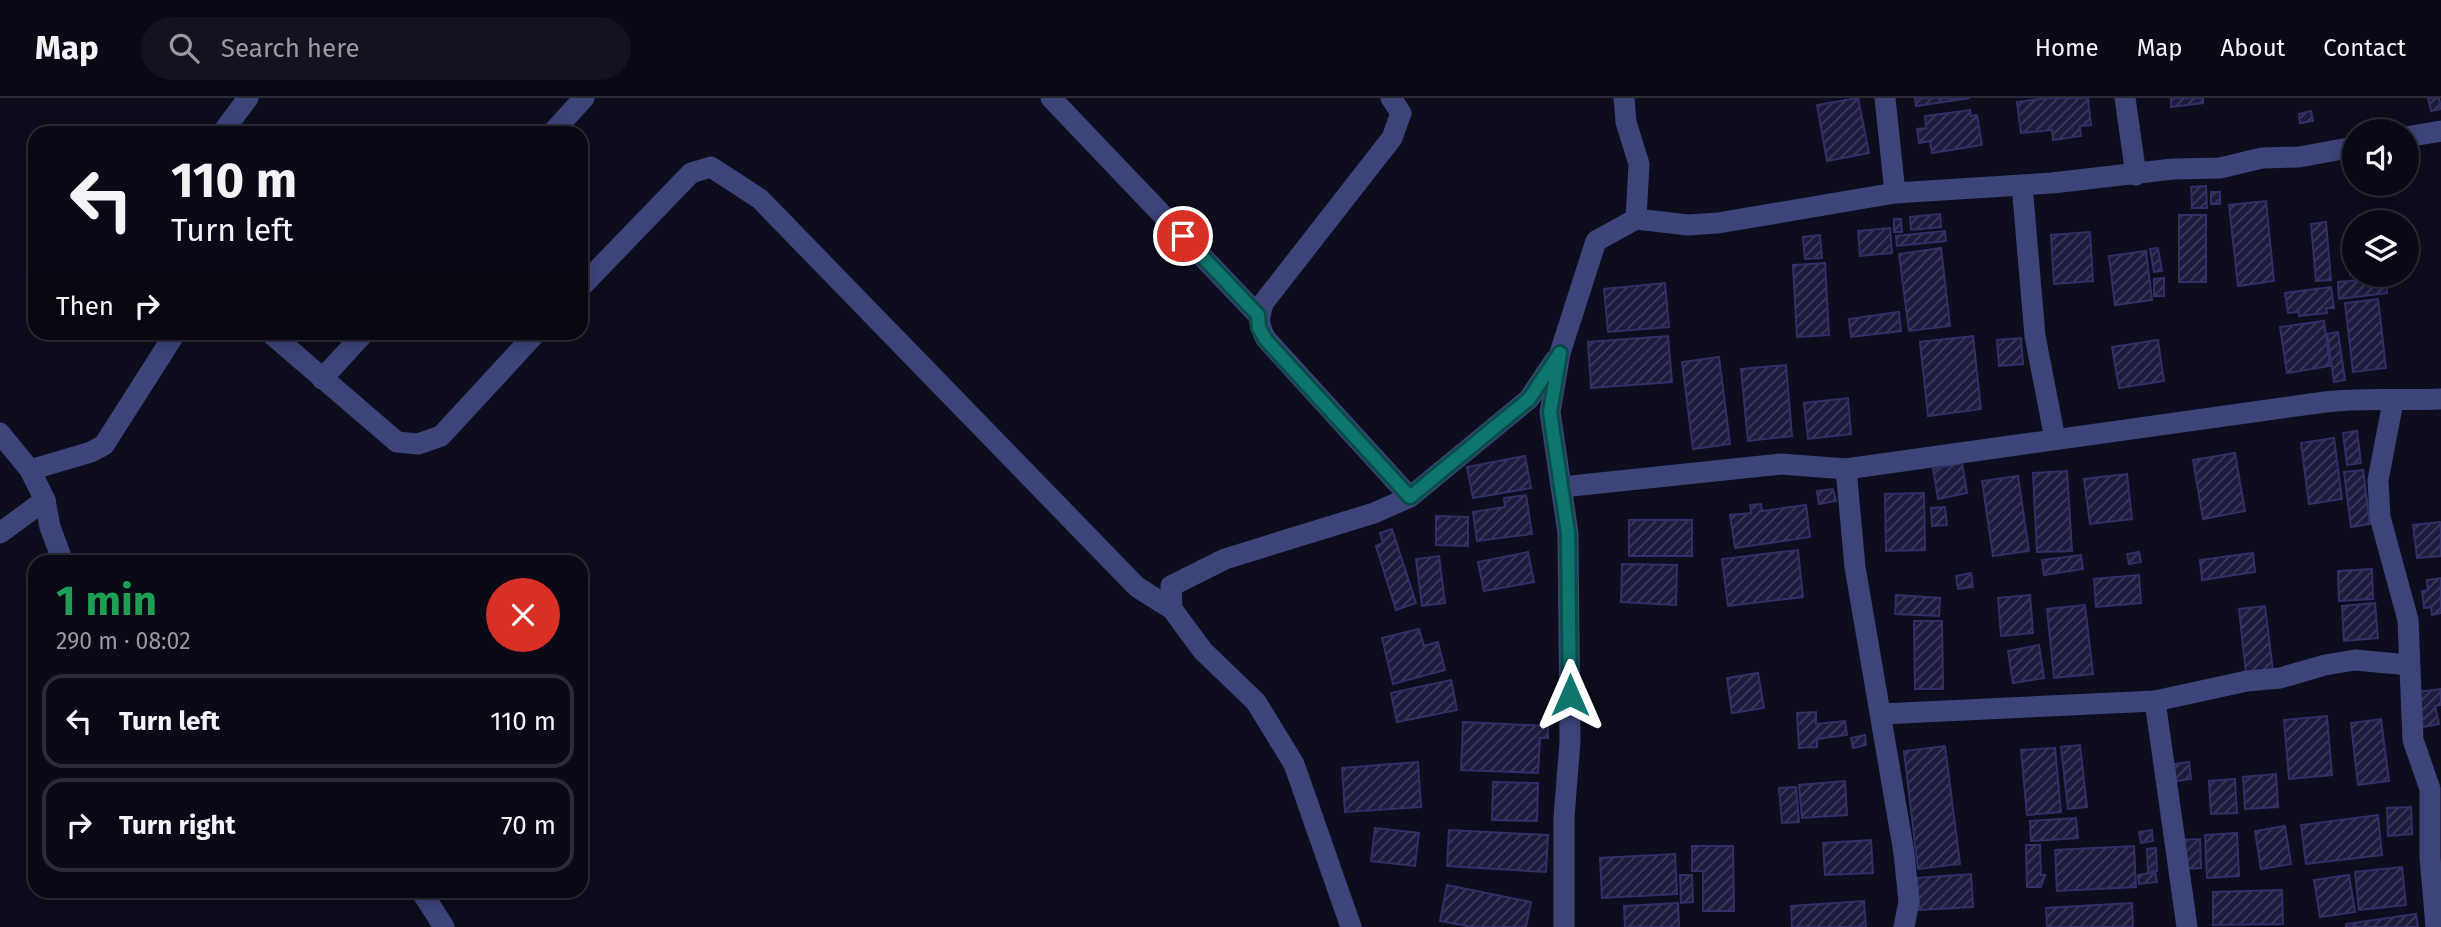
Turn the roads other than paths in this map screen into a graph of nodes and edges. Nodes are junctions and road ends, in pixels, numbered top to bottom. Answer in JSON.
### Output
{"nodes":[{"id":1,"x":248,"y":98,"type":"edge"},
{"id":2,"x":584,"y":98,"type":"edge"},
{"id":3,"x":1051,"y":98,"type":"edge"},
{"id":4,"x":1391,"y":98,"type":"edge"},
{"id":5,"x":1624,"y":98,"type":"edge"},
{"id":6,"x":1885,"y":98,"type":"edge"},
{"id":7,"x":2125,"y":98,"type":"edge"},
{"id":8,"x":227,"y":126,"type":"edge"},
{"id":9,"x":558,"y":126,"type":"edge"},
{"id":10,"x":2441,"y":131,"type":"edge"},
{"id":11,"x":2419,"y":135,"type":"edge"},
{"id":12,"x":2342,"y":149,"type":"edge"},
{"id":13,"x":2136,"y":175,"type":"junction"},
{"id":14,"x":2022,"y":185,"type":"junction"},
{"id":15,"x":1895,"y":193,"type":"junction"},
{"id":16,"x":1636,"y":219,"type":"junction"},
{"id":17,"x":588,"y":280,"type":"edge"},
{"id":18,"x":1258,"y":315,"type":"junction"},
{"id":19,"x":171,"y":340,"type":"edge"},
{"id":20,"x":279,"y":340,"type":"edge"},
{"id":21,"x":358,"y":340,"type":"edge"},
{"id":22,"x":530,"y":340,"type":"edge"},
{"id":23,"x":1560,"y":353,"type":"junction"},
{"id":24,"x":322,"y":379,"type":"junction"},
{"id":25,"x":2441,"y":399,"type":"edge"},
{"id":26,"x":2393,"y":402,"type":"junction"},
{"id":27,"x":0,"y":433,"type":"edge"},
{"id":28,"x":2055,"y":439,"type":"junction"},
{"id":29,"x":1846,"y":469,"type":"junction"},
{"id":30,"x":30,"y":470,"type":"junction"},
{"id":31,"x":1562,"y":487,"type":"junction"},
{"id":32,"x":1410,"y":497,"type":"junction"},
{"id":33,"x":45,"y":500,"type":"junction"},
{"id":34,"x":0,"y":533,"type":"edge"},
{"id":35,"x":61,"y":555,"type":"edge"},
{"id":36,"x":1172,"y":609,"type":"junction"},
{"id":37,"x":2409,"y":665,"type":"junction"},
{"id":38,"x":2155,"y":701,"type":"junction"},
{"id":39,"x":1881,"y":714,"type":"junction"},
{"id":40,"x":425,"y":898,"type":"edge"},
{"id":41,"x":444,"y":927,"type":"edge"},
{"id":42,"x":1351,"y":927,"type":"edge"},
{"id":43,"x":1564,"y":927,"type":"edge"},
{"id":44,"x":1904,"y":927,"type":"edge"},
{"id":45,"x":2187,"y":927,"type":"edge"},
{"id":46,"x":2436,"y":927,"type":"edge"}],
"edges":[{"from":1,"to":8,"type":"street"},
{"from":2,"to":9,"type":"street"},
{"from":3,"to":18,"type":"street"},
{"from":4,"to":18,"type":"street"},
{"from":5,"to":16,"type":"street"},
{"from":6,"to":15,"type":"street"},
{"from":7,"to":13,"type":"street"},
{"from":10,"to":11,"type":"street"},
{"from":12,"to":13,"type":"street"},
{"from":13,"to":14,"type":"street"},
{"from":14,"to":15,"type":"street"},
{"from":14,"to":28,"type":"street"},
{"from":15,"to":16,"type":"street"},
{"from":16,"to":23,"type":"street"},
{"from":17,"to":36,"type":"street"},
{"from":18,"to":32,"type":"street"},
{"from":19,"to":30,"type":"street"},
{"from":20,"to":24,"type":"street"},
{"from":21,"to":24,"type":"street"},
{"from":22,"to":24,"type":"street"},
{"from":23,"to":31,"type":"street"},
{"from":23,"to":32,"type":"street"},
{"from":25,"to":26,"type":"street"},
{"from":26,"to":28,"type":"street"},
{"from":26,"to":37,"type":"street"},
{"from":27,"to":30,"type":"street"},
{"from":28,"to":29,"type":"street"},
{"from":29,"to":31,"type":"street"},
{"from":29,"to":39,"type":"street"},
{"from":30,"to":33,"type":"street"},
{"from":31,"to":43,"type":"street"},
{"from":32,"to":36,"type":"street"},
{"from":33,"to":34,"type":"street"},
{"from":33,"to":35,"type":"street"},
{"from":36,"to":42,"type":"street"},
{"from":37,"to":38,"type":"street"},
{"from":37,"to":46,"type":"street"},
{"from":38,"to":39,"type":"street"},
{"from":38,"to":45,"type":"street"},
{"from":39,"to":44,"type":"street"},
{"from":40,"to":41,"type":"street"}]}
